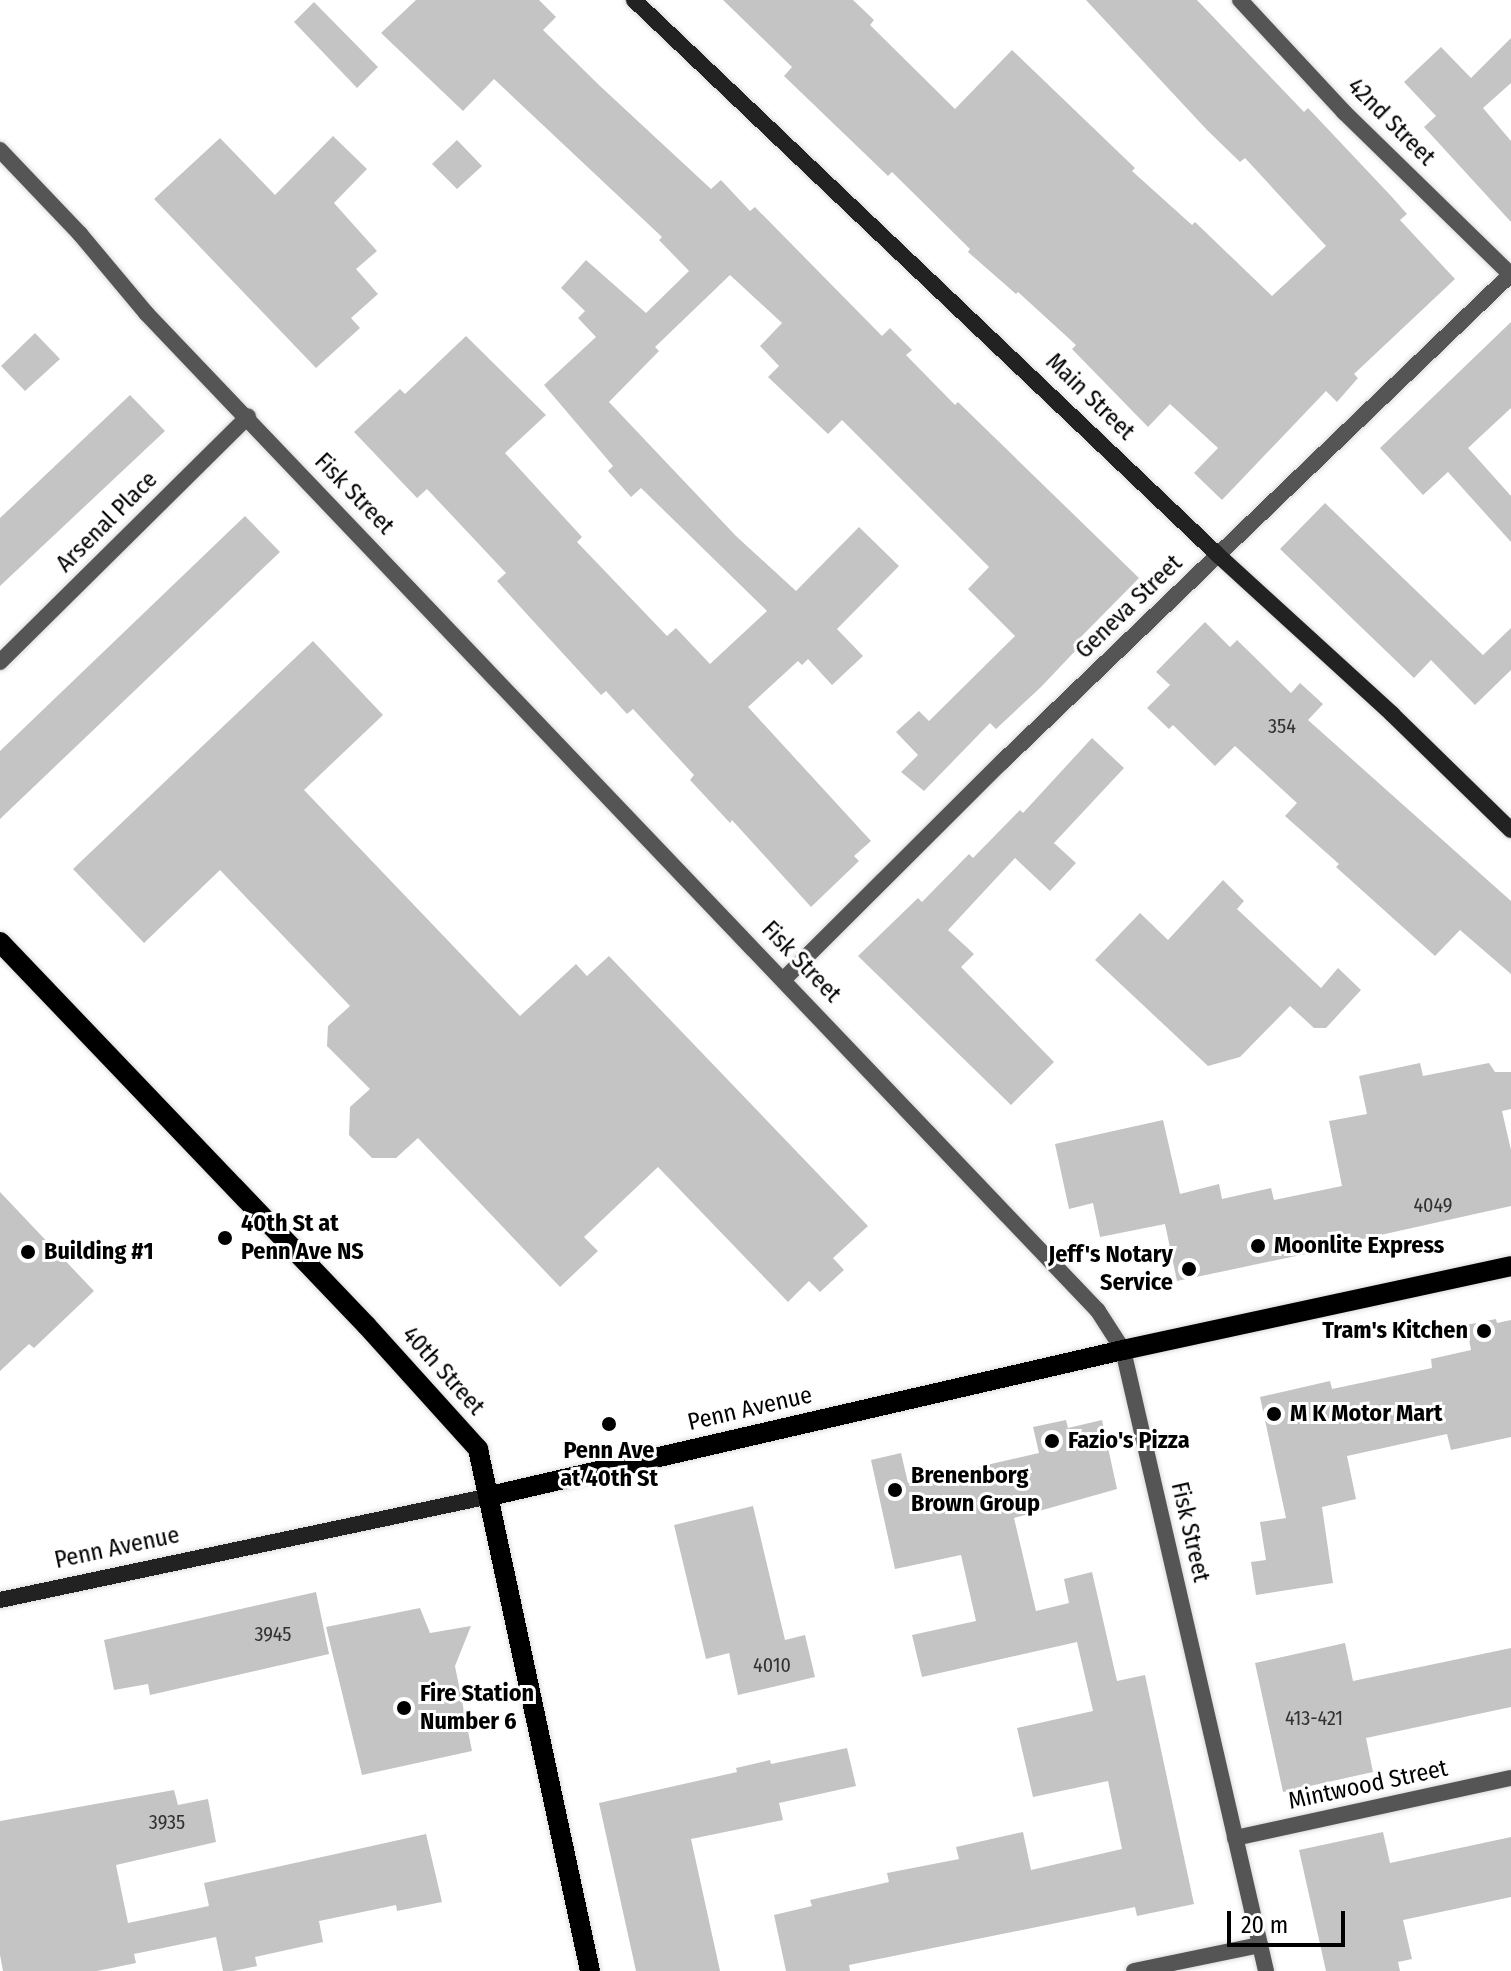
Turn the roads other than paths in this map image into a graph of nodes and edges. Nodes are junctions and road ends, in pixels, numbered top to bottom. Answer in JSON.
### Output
{"nodes":[{"id":1,"x":634,"y":0,"type":"edge"},
{"id":2,"x":1240,"y":0,"type":"edge"},
{"id":3,"x":0,"y":150,"type":"edge"},
{"id":4,"x":1511,"y":275,"type":"edge"},
{"id":5,"x":248,"y":417,"type":"junction"},
{"id":6,"x":1218,"y":555,"type":"junction"},
{"id":7,"x":0,"y":662,"type":"edge"},
{"id":8,"x":1511,"y":830,"type":"edge"},
{"id":9,"x":0,"y":942,"type":"edge"},
{"id":10,"x":784,"y":979,"type":"junction"},
{"id":11,"x":1511,"y":1266,"type":"edge"},
{"id":12,"x":1123,"y":1350,"type":"junction"},
{"id":13,"x":490,"y":1496,"type":"junction"},
{"id":14,"x":0,"y":1600,"type":"edge"},
{"id":15,"x":1511,"y":1778,"type":"edge"},
{"id":16,"x":1235,"y":1838,"type":"junction"},
{"id":17,"x":1260,"y":1945,"type":"junction"},
{"id":18,"x":590,"y":1971,"type":"edge"},
{"id":19,"x":1134,"y":1971,"type":"edge"},
{"id":20,"x":1266,"y":1971,"type":"edge"}],
"edges":[{"from":1,"to":6,"type":"street","name":"Main Street"},
{"from":2,"to":4,"type":"street","name":"42nd Street"},
{"from":3,"to":5,"type":"street","name":"Fisk Street"},
{"from":4,"to":6,"type":"street","name":"Geneva Street"},
{"from":5,"to":7,"type":"street","name":"Arsenal Place"},
{"from":5,"to":10,"type":"street","name":"Fisk Street"},
{"from":6,"to":8,"type":"street","name":"Main Street"},
{"from":6,"to":10,"type":"street","name":"Geneva Street"},
{"from":9,"to":13,"type":"main road","name":"40th Street"},
{"from":10,"to":12,"type":"street","name":"Fisk Street"},
{"from":11,"to":12,"type":"main road","name":"Penn Avenue"},
{"from":12,"to":13,"type":"main road","name":"Penn Avenue"},
{"from":12,"to":16,"type":"street","name":"Fisk Street"},
{"from":13,"to":14,"type":"street","name":"Penn Avenue"},
{"from":13,"to":18,"type":"main road","name":"40th Street"},
{"from":15,"to":16,"type":"street","name":"Mintwood Street"},
{"from":16,"to":17,"type":"street","name":"Fisk Street"},
{"from":17,"to":19,"type":"street"},
{"from":17,"to":20,"type":"street","name":"Fisk Street"}]}
